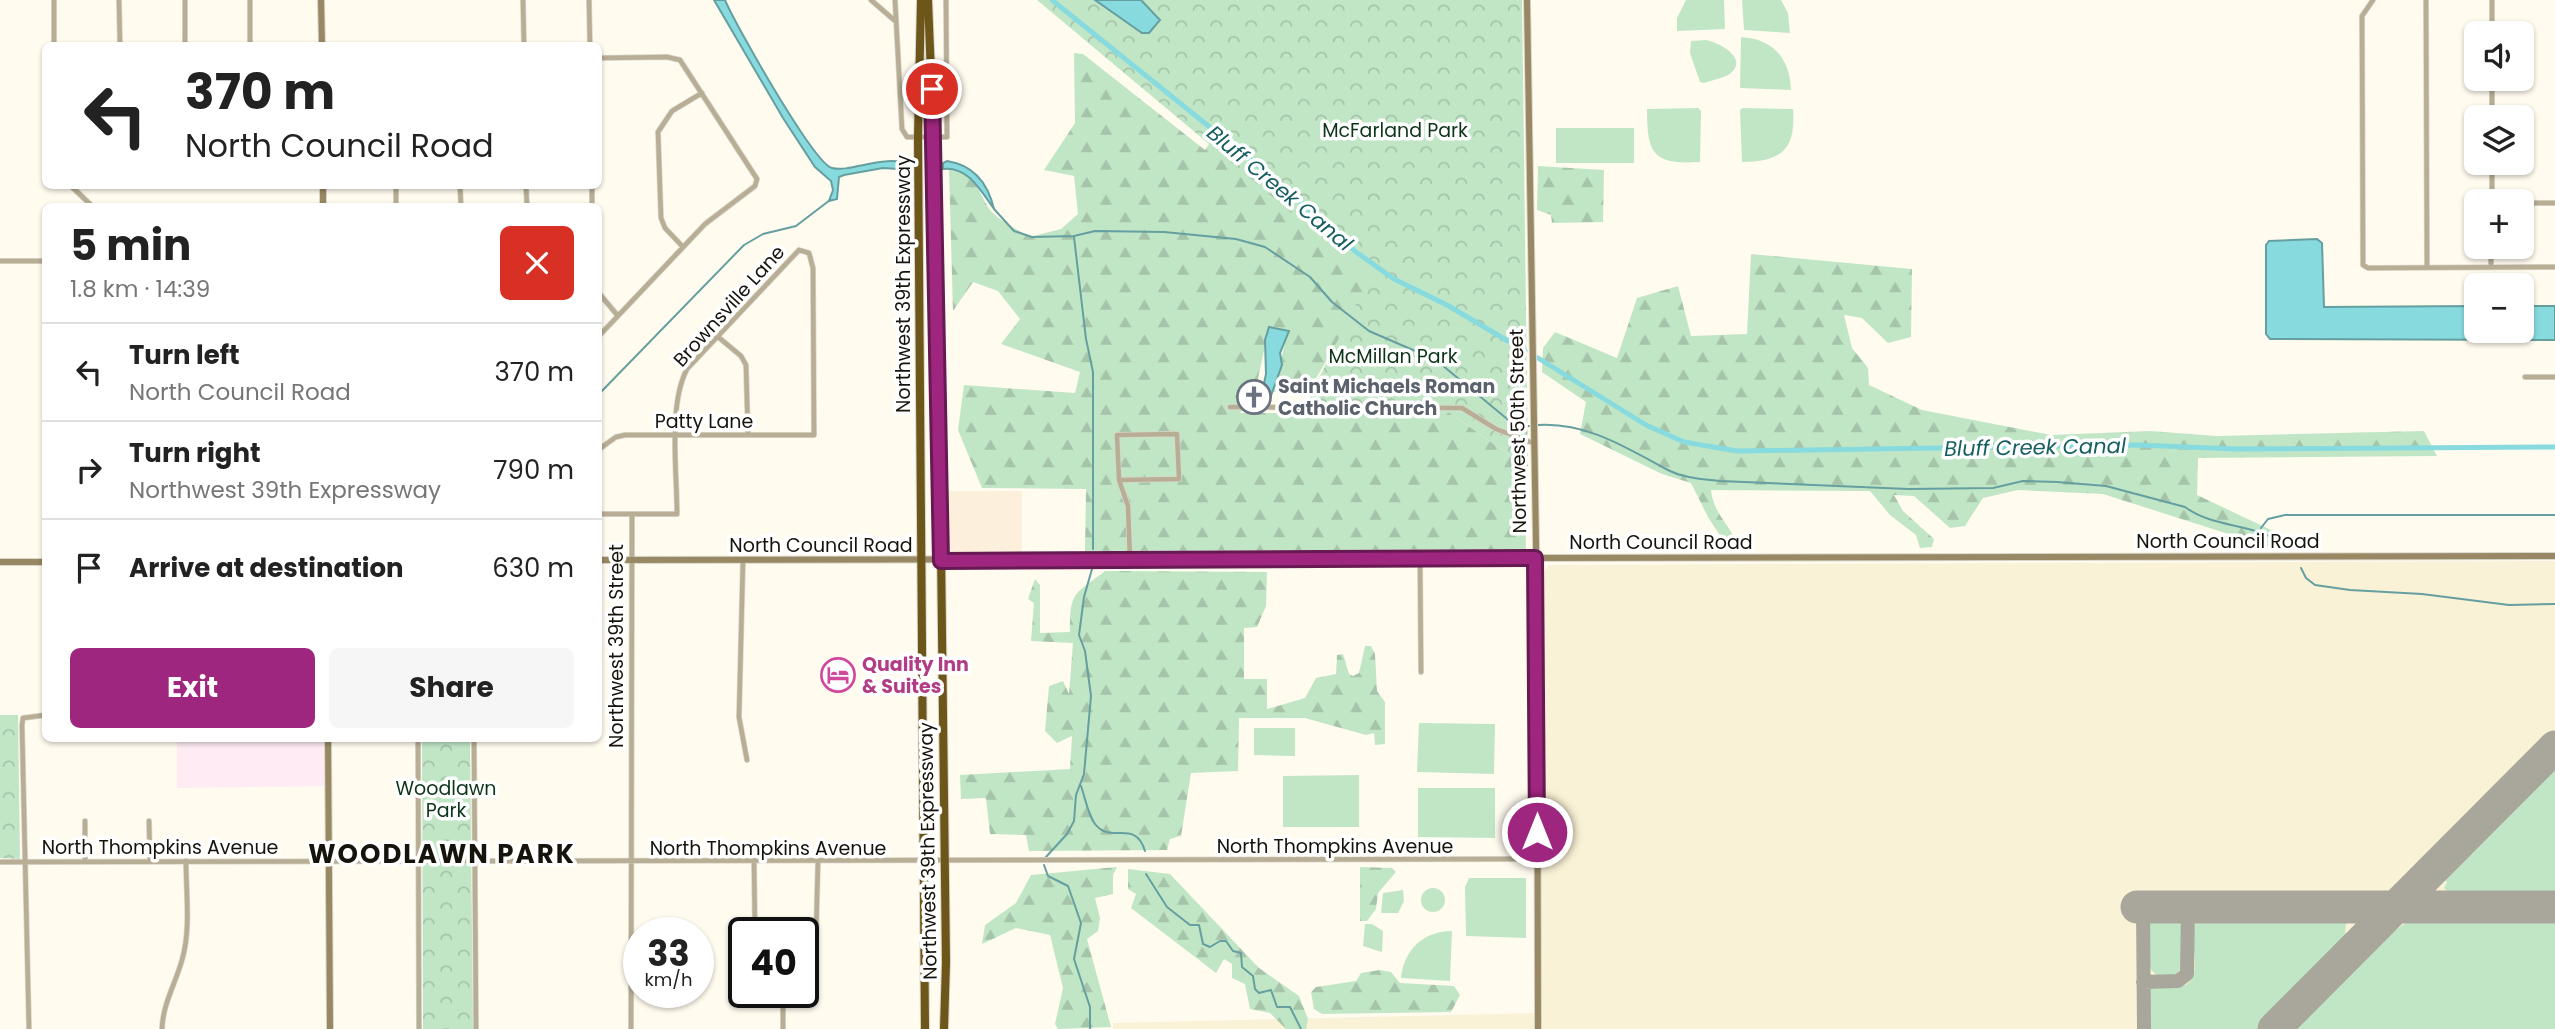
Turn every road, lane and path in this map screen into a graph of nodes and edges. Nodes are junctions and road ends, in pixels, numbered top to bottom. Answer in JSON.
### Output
{"nodes":[{"id":1,"x":54,"y":0,"type":"edge"},
{"id":2,"x":119,"y":0,"type":"edge"},
{"id":3,"x":185,"y":0,"type":"edge"},
{"id":4,"x":250,"y":0,"type":"edge"},
{"id":5,"x":321,"y":0,"type":"edge"},
{"id":6,"x":523,"y":0,"type":"edge"},
{"id":7,"x":589,"y":0,"type":"edge"},
{"id":8,"x":872,"y":0,"type":"edge"},
{"id":9,"x":884,"y":0,"type":"edge"},
{"id":10,"x":895,"y":0,"type":"edge"},
{"id":11,"x":921,"y":0,"type":"edge"},
{"id":12,"x":928,"y":0,"type":"edge"},
{"id":13,"x":946,"y":0,"type":"edge"},
{"id":14,"x":1527,"y":0,"type":"edge"},
{"id":15,"x":2373,"y":0,"type":"edge"},
{"id":16,"x":2426,"y":0,"type":"edge"},
{"id":17,"x":2492,"y":0,"type":"edge"},
{"id":18,"x":2492,"y":21,"type":"edge"},
{"id":19,"x":896,"y":23,"type":"junction"},
{"id":20,"x":54,"y":42,"type":"edge"},
{"id":21,"x":120,"y":42,"type":"edge"},
{"id":22,"x":185,"y":42,"type":"edge"},
{"id":23,"x":250,"y":42,"type":"edge"},
{"id":24,"x":322,"y":42,"type":"edge"},
{"id":25,"x":524,"y":42,"type":"edge"},
{"id":26,"x":590,"y":42,"type":"edge"},
{"id":27,"x":602,"y":58,"type":"edge"},
{"id":28,"x":702,"y":93,"type":"junction"},
{"id":29,"x":918,"y":138,"type":"junction"},
{"id":30,"x":935,"y":138,"type":"junction"},
{"id":31,"x":74,"y":189,"type":"edge"},
{"id":32,"x":89,"y":203,"type":"edge"},
{"id":33,"x":2534,"y":203,"type":"edge"},
{"id":34,"x":2555,"y":203,"type":"edge"},
{"id":35,"x":683,"y":247,"type":"junction"},
{"id":36,"x":2491,"y":259,"type":"edge"},
{"id":37,"x":0,"y":261,"type":"edge"},
{"id":38,"x":42,"y":261,"type":"edge"},
{"id":39,"x":2427,"y":267,"type":"junction"},
{"id":40,"x":2491,"y":267,"type":"junction"},
{"id":41,"x":2555,"y":267,"type":"edge"},
{"id":42,"x":602,"y":297,"type":"edge"},
{"id":43,"x":618,"y":316,"type":"junction"},
{"id":44,"x":602,"y":333,"type":"edge"},
{"id":45,"x":717,"y":336,"type":"junction"},
{"id":46,"x":2525,"y":377,"type":"dead end"},
{"id":47,"x":2555,"y":377,"type":"edge"},
{"id":48,"x":1230,"y":407,"type":"dead end"},
{"id":49,"x":677,"y":435,"type":"junction"},
{"id":50,"x":748,"y":435,"type":"junction"},
{"id":51,"x":814,"y":435,"type":"joint"},
{"id":52,"x":1534,"y":443,"type":"junction"},
{"id":53,"x":602,"y":447,"type":"edge"},
{"id":54,"x":1119,"y":480,"type":"junction"},
{"id":55,"x":602,"y":514,"type":"edge"},
{"id":56,"x":632,"y":514,"type":"junction"},
{"id":57,"x":2555,"y":556,"type":"edge"},
{"id":58,"x":1420,"y":558,"type":"junction"},
{"id":59,"x":1535,"y":558,"type":"junction"},
{"id":60,"x":1130,"y":559,"type":"junction"},
{"id":61,"x":602,"y":560,"type":"edge"},
{"id":62,"x":629,"y":560,"type":"junction"},
{"id":63,"x":743,"y":560,"type":"junction"},
{"id":64,"x":922,"y":561,"type":"junction"},
{"id":65,"x":941,"y":561,"type":"junction"},
{"id":66,"x":0,"y":562,"type":"edge"},
{"id":67,"x":42,"y":562,"type":"edge"},
{"id":68,"x":1421,"y":672,"type":"dead end"},
{"id":69,"x":42,"y":716,"type":"edge"},
{"id":70,"x":328,"y":742,"type":"edge"},
{"id":71,"x":418,"y":742,"type":"edge"},
{"id":72,"x":474,"y":742,"type":"edge"},
{"id":73,"x":747,"y":760,"type":"dead end"},
{"id":74,"x":85,"y":821,"type":"dead end"},
{"id":75,"x":149,"y":821,"type":"dead end"},
{"id":76,"x":1537,"y":859,"type":"junction"},
{"id":77,"x":85,"y":860,"type":"junction"},
{"id":78,"x":150,"y":860,"type":"junction"},
{"id":79,"x":418,"y":860,"type":"junction"},
{"id":80,"x":754,"y":860,"type":"junction"},
{"id":81,"x":818,"y":860,"type":"junction"},
{"id":82,"x":925,"y":860,"type":"junction"},
{"id":83,"x":25,"y":861,"type":"junction"},
{"id":84,"x":186,"y":861,"type":"junction"},
{"id":85,"x":475,"y":861,"type":"junction"},
{"id":86,"x":944,"y":861,"type":"junction"},
{"id":87,"x":0,"y":862,"type":"edge"},
{"id":88,"x":329,"y":862,"type":"junction"},
{"id":89,"x":630,"y":863,"type":"junction"},
{"id":90,"x":755,"y":917,"type":"edge"},
{"id":91,"x":817,"y":917,"type":"edge"},
{"id":92,"x":783,"y":1008,"type":"edge"},
{"id":93,"x":925,"y":1028,"type":"edge"},
{"id":94,"x":944,"y":1028,"type":"edge"},
{"id":95,"x":29,"y":1029,"type":"edge"},
{"id":96,"x":162,"y":1029,"type":"edge"},
{"id":97,"x":330,"y":1029,"type":"edge"},
{"id":98,"x":419,"y":1029,"type":"edge"},
{"id":99,"x":476,"y":1029,"type":"edge"},
{"id":100,"x":631,"y":1029,"type":"edge"},
{"id":101,"x":783,"y":1029,"type":"edge"},
{"id":102,"x":1538,"y":1029,"type":"edge"}],
"edges":[{"from":1,"to":20,"type":"street"},
{"from":2,"to":21,"type":"street"},
{"from":3,"to":22,"type":"street"},
{"from":4,"to":23,"type":"street"},
{"from":5,"to":24,"type":"main road"},
{"from":6,"to":25,"type":"street"},
{"from":7,"to":26,"type":"street"},
{"from":8,"to":9,"type":"street"},
{"from":8,"to":19,"type":"street"},
{"from":10,"to":19,"type":"street"},
{"from":11,"to":29,"type":"highway","name":"Northwest 39th Expressway"},
{"from":12,"to":30,"type":"highway","name":"Northwest 39th Expressway"},
{"from":13,"to":30,"type":"street"},
{"from":14,"to":52,"type":"main road","name":"Northwest 50th Street"},
{"from":15,"to":39,"type":"street"},
{"from":16,"to":39,"type":"street"},
{"from":17,"to":18,"type":"street"},
{"from":19,"to":29,"type":"street"},
{"from":27,"to":28,"type":"street"},
{"from":28,"to":35,"type":"street"},
{"from":28,"to":35,"type":"street"},
{"from":29,"to":30,"type":"street"},
{"from":29,"to":64,"type":"highway","name":"Northwest 39th Expressway"},
{"from":30,"to":65,"type":"highway","name":"Northwest 39th Expressway"},
{"from":31,"to":32,"type":"street"},
{"from":33,"to":34,"type":"street"},
{"from":35,"to":43,"type":"street"},
{"from":36,"to":40,"type":"street"},
{"from":37,"to":38,"type":"street"},
{"from":39,"to":40,"type":"street"},
{"from":40,"to":41,"type":"street"},
{"from":42,"to":43,"type":"street"},
{"from":43,"to":44,"type":"street"},
{"from":45,"to":49,"type":"street","name":"Brownsville Lane"},
{"from":45,"to":50,"type":"street"},
{"from":45,"to":51,"type":"street","name":"Brownsville Lane"},
{"from":46,"to":47,"type":"street"},
{"from":48,"to":52,"type":"street"},
{"from":49,"to":50,"type":"street","name":"Patty Lane"},
{"from":49,"to":53,"type":"street","name":"Patty Lane"},
{"from":49,"to":56,"type":"street","name":"Brownsville Lane"},
{"from":50,"to":51,"type":"street","name":"Patty Lane"},
{"from":52,"to":59,"type":"main road","name":"Northwest 50th Street"},
{"from":54,"to":54,"type":"street"},
{"from":54,"to":60,"type":"street"},
{"from":55,"to":56,"type":"street"},
{"from":56,"to":62,"type":"street","name":"Northwest 39th Street"},
{"from":57,"to":59,"type":"main road","name":"North Council Road"},
{"from":58,"to":59,"type":"main road","name":"North Council Road"},
{"from":58,"to":60,"type":"main road","name":"North Council Road"},
{"from":58,"to":68,"type":"street"},
{"from":59,"to":76,"type":"main road","name":"Northwest 50th Street"},
{"from":60,"to":65,"type":"main road","name":"North Council Road"},
{"from":61,"to":62,"type":"main road","name":"North Council Road"},
{"from":62,"to":63,"type":"main road","name":"North Council Road"},
{"from":62,"to":89,"type":"street","name":"Northwest 39th Street"},
{"from":63,"to":64,"type":"main road","name":"North Council Road"},
{"from":63,"to":73,"type":"street"},
{"from":64,"to":65,"type":"main road","name":"North Council Road"},
{"from":64,"to":82,"type":"highway","name":"Northwest 39th Expressway"},
{"from":65,"to":86,"type":"highway","name":"Northwest 39th Expressway"},
{"from":66,"to":67,"type":"main road"},
{"from":69,"to":83,"type":"street"},
{"from":70,"to":88,"type":"main road"},
{"from":71,"to":79,"type":"street"},
{"from":72,"to":85,"type":"street"},
{"from":74,"to":77,"type":"street"},
{"from":75,"to":78,"type":"street"},
{"from":76,"to":86,"type":"street","name":"North Thompkins Avenue"},
{"from":76,"to":102,"type":"main road","name":"Northwest 50th Street"},
{"from":77,"to":78,"type":"street","name":"North Thompkins Avenue"},
{"from":77,"to":83,"type":"street","name":"North Thompkins Avenue"},
{"from":78,"to":84,"type":"street","name":"North Thompkins Avenue"},
{"from":79,"to":85,"type":"street","name":"North Thompkins Avenue"},
{"from":79,"to":88,"type":"street","name":"North Thompkins Avenue"},
{"from":79,"to":98,"type":"street"},
{"from":80,"to":81,"type":"street","name":"North Thompkins Avenue"},
{"from":80,"to":89,"type":"street","name":"North Thompkins Avenue"},
{"from":80,"to":90,"type":"street"},
{"from":81,"to":82,"type":"street","name":"North Thompkins Avenue"},
{"from":81,"to":91,"type":"street"},
{"from":82,"to":86,"type":"street","name":"North Thompkins Avenue"},
{"from":82,"to":93,"type":"highway","name":"Northwest 39th Expressway"},
{"from":83,"to":87,"type":"street","name":"North Thompkins Avenue"},
{"from":83,"to":95,"type":"street"},
{"from":84,"to":88,"type":"street","name":"North Thompkins Avenue"},
{"from":84,"to":96,"type":"street"},
{"from":85,"to":89,"type":"street","name":"North Thompkins Avenue"},
{"from":85,"to":99,"type":"street"},
{"from":86,"to":94,"type":"highway","name":"Northwest 39th Expressway"},
{"from":88,"to":97,"type":"main road"},
{"from":89,"to":100,"type":"street","name":"Northwest 39th Street"},
{"from":92,"to":101,"type":"street"},
{"from":93,"to":94,"type":"highway"}]}
